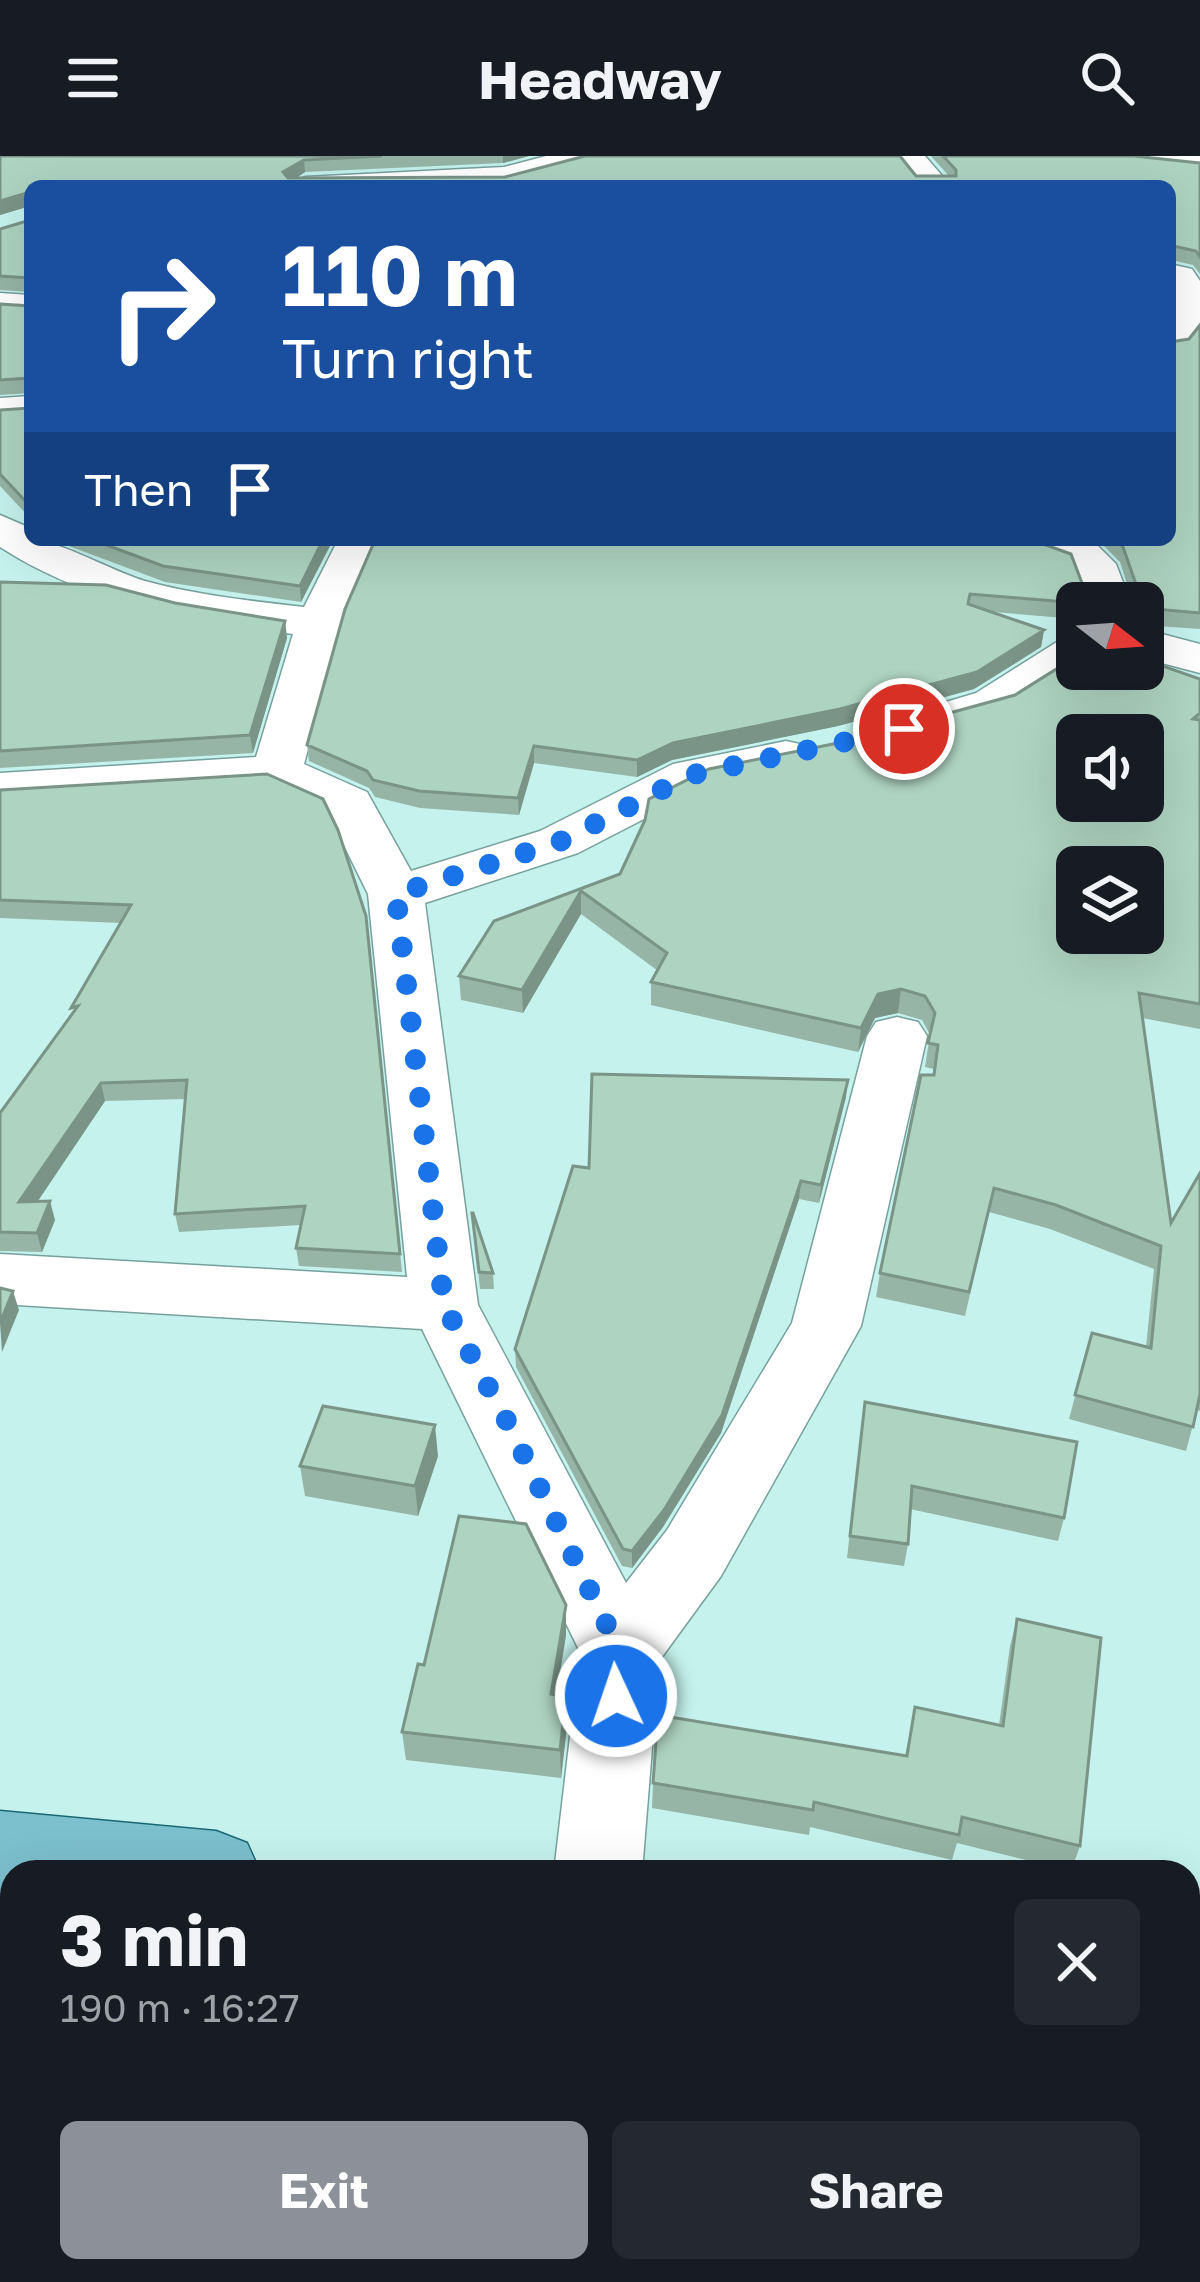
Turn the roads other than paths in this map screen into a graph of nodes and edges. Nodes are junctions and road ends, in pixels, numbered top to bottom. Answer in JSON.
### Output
{"nodes":[{"id":1,"x":500,"y":156,"type":"edge"},
{"id":2,"x":580,"y":156,"type":"edge"},
{"id":3,"x":908,"y":156,"type":"edge"},
{"id":4,"x":1135,"y":156,"type":"edge"},
{"id":5,"x":1200,"y":162,"type":"edge"},
{"id":6,"x":536,"y":178,"type":"edge"},
{"id":7,"x":425,"y":180,"type":"edge"},
{"id":8,"x":929,"y":180,"type":"edge"},
{"id":9,"x":1176,"y":275,"type":"edge"},
{"id":10,"x":1196,"y":308,"type":"edge"},
{"id":11,"x":1176,"y":338,"type":"edge"},
{"id":12,"x":30,"y":546,"type":"edge"},
{"id":13,"x":357,"y":546,"type":"edge"},
{"id":14,"x":1069,"y":546,"type":"edge"},
{"id":15,"x":1100,"y":582,"type":"edge"},
{"id":16,"x":319,"y":623,"type":"junction"},
{"id":17,"x":1164,"y":649,"type":"edge"},
{"id":18,"x":1200,"y":659,"type":"edge"},
{"id":19,"x":1056,"y":663,"type":"edge"},
{"id":20,"x":277,"y":771,"type":"junction"},
{"id":21,"x":0,"y":788,"type":"edge"},
{"id":22,"x":396,"y":894,"type":"junction"},
{"id":23,"x":897,"y":1036,"type":"dead end"},
{"id":24,"x":0,"y":1279,"type":"edge"},
{"id":25,"x":444,"y":1305,"type":"junction"},
{"id":26,"x":620,"y":1652,"type":"junction"},
{"id":27,"x":0,"y":1852,"type":"edge"},
{"id":28,"x":86,"y":1860,"type":"edge"},
{"id":29,"x":599,"y":1860,"type":"edge"}],
"edges":[{"from":1,"to":6,"type":"street"},
{"from":2,"to":6,"type":"street"},
{"from":3,"to":8,"type":"street"},
{"from":4,"to":5,"type":"street"},
{"from":6,"to":7,"type":"street"},
{"from":9,"to":10,"type":"street"},
{"from":10,"to":11,"type":"street"},
{"from":12,"to":16,"type":"street"},
{"from":13,"to":16,"type":"street"},
{"from":14,"to":15,"type":"street"},
{"from":16,"to":20,"type":"street"},
{"from":17,"to":18,"type":"street"},
{"from":19,"to":22,"type":"street"},
{"from":20,"to":21,"type":"street"},
{"from":20,"to":22,"type":"street"},
{"from":22,"to":25,"type":"street"},
{"from":23,"to":26,"type":"street"},
{"from":24,"to":25,"type":"street"},
{"from":25,"to":26,"type":"street"},
{"from":26,"to":29,"type":"street"},
{"from":27,"to":28,"type":"main road"}]}
